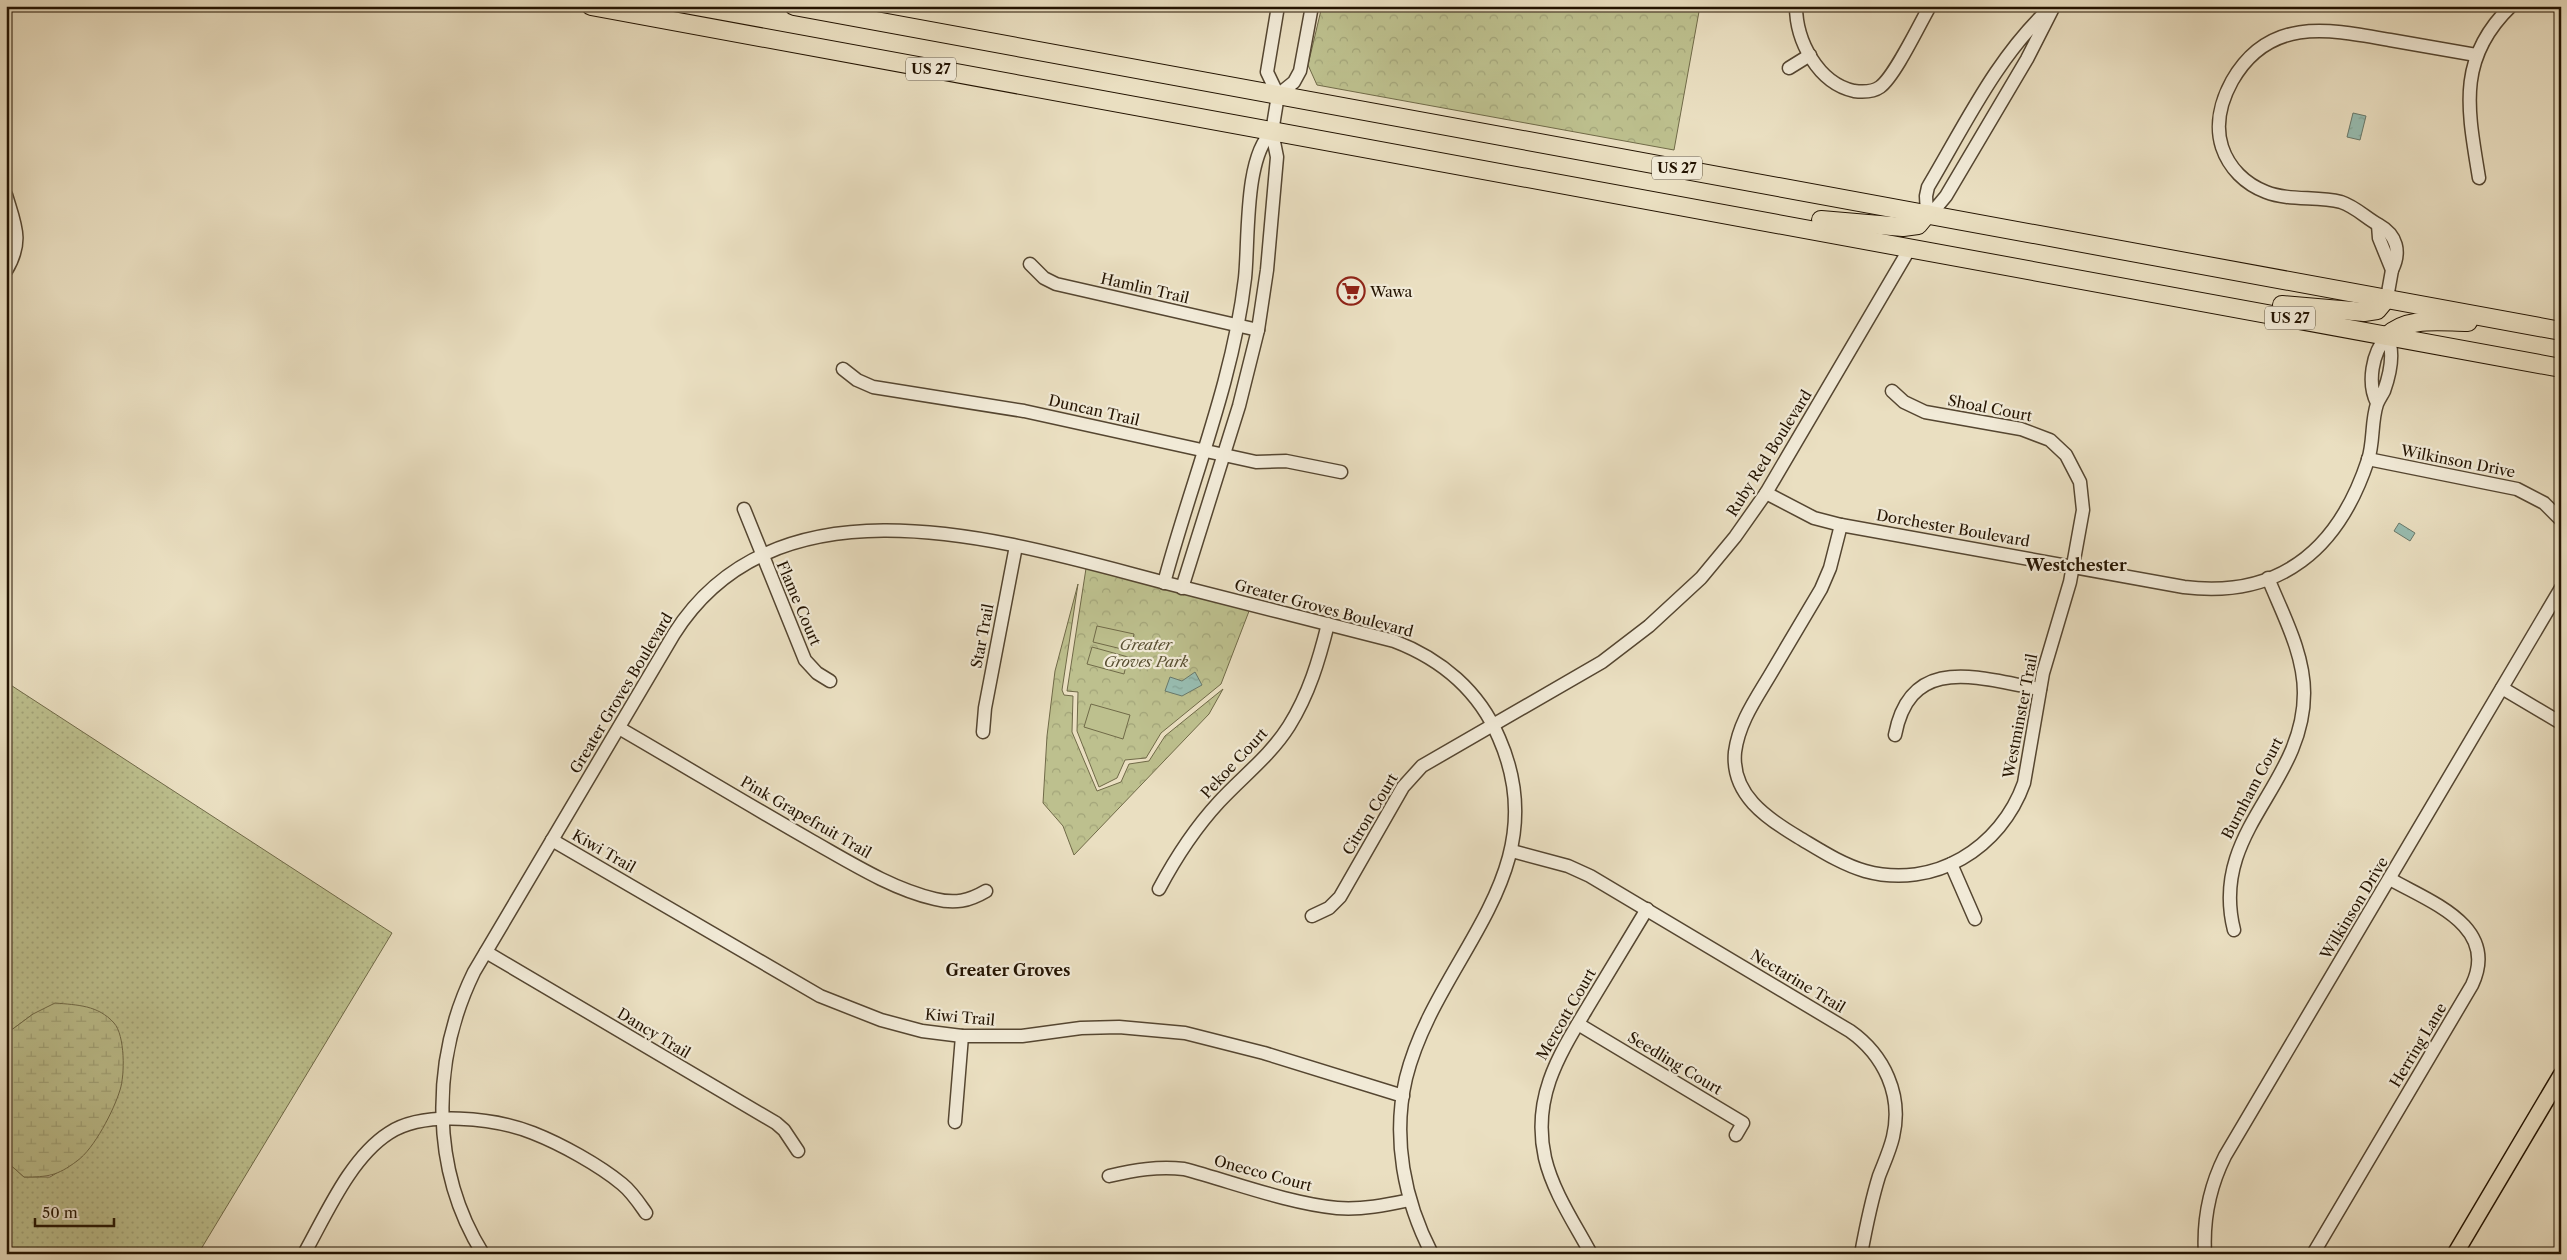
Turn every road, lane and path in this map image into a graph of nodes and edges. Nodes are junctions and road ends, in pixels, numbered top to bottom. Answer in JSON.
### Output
{"nodes":[{"id":1,"x":590,"y":6,"type":"edge"},
{"id":2,"x":794,"y":6,"type":"edge"},
{"id":3,"x":1278,"y":6,"type":"edge"},
{"id":4,"x":1312,"y":6,"type":"edge"},
{"id":5,"x":1796,"y":6,"type":"edge"},
{"id":6,"x":1930,"y":6,"type":"edge"},
{"id":7,"x":2053,"y":6,"type":"edge"},
{"id":8,"x":2511,"y":6,"type":"edge"},
{"id":9,"x":1810,"y":55,"type":"junction"},
{"id":10,"x":2476,"y":55,"type":"junction"},
{"id":11,"x":1789,"y":68,"type":"dead end"},
{"id":12,"x":1278,"y":95,"type":"junction"},
{"id":13,"x":1964,"y":127,"type":"junction"},
{"id":14,"x":1272,"y":132,"type":"junction"},
{"id":15,"x":1981,"y":137,"type":"junction"},
{"id":16,"x":2479,"y":178,"type":"dead end"},
{"id":17,"x":6,"y":195,"type":"edge"},
{"id":18,"x":1645,"y":199,"type":"junction"},
{"id":19,"x":1927,"y":214,"type":"junction"},
{"id":20,"x":1910,"y":248,"type":"junction"},
{"id":21,"x":1030,"y":264,"type":"dead end"},
{"id":22,"x":6,"y":271,"type":"edge"},
{"id":23,"x":2100,"y":283,"type":"junction"},
{"id":24,"x":2387,"y":298,"type":"junction"},
{"id":25,"x":2503,"y":321,"type":"junction"},
{"id":26,"x":1238,"y":326,"type":"junction"},
{"id":27,"x":1258,"y":330,"type":"junction"},
{"id":28,"x":2561,"y":331,"type":"edge"},
{"id":29,"x":2386,"y":336,"type":"junction"},
{"id":30,"x":2561,"y":368,"type":"edge"},
{"id":31,"x":843,"y":369,"type":"dead end"},
{"id":32,"x":1892,"y":390,"type":"dead end"},
{"id":33,"x":1203,"y":451,"type":"junction"},
{"id":34,"x":1223,"y":456,"type":"junction"},
{"id":35,"x":2368,"y":459,"type":"junction"},
{"id":36,"x":2074,"y":469,"type":"joint"},
{"id":37,"x":1342,"y":472,"type":"dead end"},
{"id":38,"x":1766,"y":493,"type":"junction"},
{"id":39,"x":744,"y":509,"type":"dead end"},
{"id":40,"x":2561,"y":520,"type":"edge"},
{"id":41,"x":1841,"y":525,"type":"junction"},
{"id":42,"x":1016,"y":546,"type":"junction"},
{"id":43,"x":762,"y":555,"type":"junction"},
{"id":44,"x":2073,"y":566,"type":"junction"},
{"id":45,"x":2268,"y":578,"type":"junction"},
{"id":46,"x":1164,"y":583,"type":"junction"},
{"id":47,"x":1182,"y":588,"type":"junction"},
{"id":48,"x":2561,"y":588,"type":"edge"},
{"id":49,"x":1328,"y":624,"type":"junction"},
{"id":50,"x":830,"y":681,"type":"dead end"},
{"id":51,"x":2502,"y":688,"type":"junction"},
{"id":52,"x":2040,"y":690,"type":"junction"},
{"id":53,"x":2561,"y":723,"type":"edge"},
{"id":54,"x":1493,"y":725,"type":"junction"},
{"id":55,"x":619,"y":728,"type":"junction"},
{"id":56,"x":983,"y":732,"type":"dead end"},
{"id":57,"x":1895,"y":735,"type":"dead end"},
{"id":58,"x":552,"y":840,"type":"junction"},
{"id":59,"x":1512,"y":851,"type":"junction"},
{"id":60,"x":1951,"y":864,"type":"junction"},
{"id":61,"x":2390,"y":879,"type":"junction"},
{"id":62,"x":1159,"y":889,"type":"dead end"},
{"id":63,"x":986,"y":891,"type":"dead end"},
{"id":64,"x":1647,"y":910,"type":"junction"},
{"id":65,"x":1312,"y":916,"type":"dead end"},
{"id":66,"x":1975,"y":919,"type":"dead end"},
{"id":67,"x":2234,"y":930,"type":"dead end"},
{"id":68,"x":486,"y":952,"type":"junction"},
{"id":69,"x":1578,"y":1024,"type":"junction"},
{"id":70,"x":962,"y":1036,"type":"junction"},
{"id":71,"x":2561,"y":1075,"type":"edge"},
{"id":72,"x":1403,"y":1096,"type":"junction"},
{"id":73,"x":442,"y":1118,"type":"junction"},
{"id":74,"x":955,"y":1122,"type":"dead end"},
{"id":75,"x":1736,"y":1135,"type":"dead end"},
{"id":76,"x":798,"y":1151,"type":"dead end"},
{"id":77,"x":1109,"y":1176,"type":"dead end"},
{"id":78,"x":1410,"y":1200,"type":"junction"},
{"id":79,"x":646,"y":1213,"type":"dead end"},
{"id":80,"x":478,"y":1252,"type":"edge"},
{"id":81,"x":304,"y":1254,"type":"edge"},
{"id":82,"x":1432,"y":1254,"type":"edge"},
{"id":83,"x":1591,"y":1254,"type":"edge"},
{"id":84,"x":1861,"y":1254,"type":"edge"},
{"id":85,"x":2205,"y":1254,"type":"edge"},
{"id":86,"x":2313,"y":1254,"type":"edge"},
{"id":87,"x":2455,"y":1254,"type":"edge"}],
"edges":[{"from":1,"to":14,"type":"highway","number":"US 27"},
{"from":2,"to":12,"type":"highway","number":"US 27"},
{"from":3,"to":12,"type":"street"},
{"from":4,"to":12,"type":"street"},
{"from":5,"to":9,"type":"street"},
{"from":6,"to":9,"type":"street"},
{"from":7,"to":13,"type":"street"},
{"from":7,"to":15,"type":"street"},
{"from":8,"to":10,"type":"street"},
{"from":9,"to":11,"type":"street"},
{"from":10,"to":16,"type":"street"},
{"from":10,"to":24,"type":"street"},
{"from":12,"to":14,"type":"street"},
{"from":12,"to":19,"type":"highway","number":"US 27"},
{"from":13,"to":15,"type":"street"},
{"from":13,"to":19,"type":"street"},
{"from":14,"to":18,"type":"highway","number":"US 27"},
{"from":14,"to":26,"type":"street"},
{"from":14,"to":27,"type":"street"},
{"from":15,"to":19,"type":"street"},
{"from":17,"to":22,"type":"street"},
{"from":18,"to":19,"type":"highway"},
{"from":18,"to":20,"type":"highway","number":"US 27"},
{"from":19,"to":24,"type":"highway","number":"US 27"},
{"from":20,"to":23,"type":"highway","number":"US 27"},
{"from":20,"to":38,"type":"street","name":"Ruby Red Boulevard"},
{"from":21,"to":26,"type":"street","name":"Hamlin Trail"},
{"from":23,"to":24,"type":"highway"},
{"from":23,"to":29,"type":"highway","number":"US 27"},
{"from":24,"to":25,"type":"highway","number":"US 27"},
{"from":25,"to":28,"type":"highway","number":"US 27"},
{"from":25,"to":29,"type":"highway"},
{"from":26,"to":27,"type":"street","name":"Hamlin Trail"},
{"from":26,"to":33,"type":"street"},
{"from":27,"to":34,"type":"street"},
{"from":29,"to":30,"type":"highway","number":"US 27"},
{"from":29,"to":35,"type":"street","name":"Dorchester Boulevard"},
{"from":31,"to":33,"type":"street","name":"Duncan Trail"},
{"from":32,"to":36,"type":"street","name":"Shoal Court"},
{"from":33,"to":34,"type":"street","name":"Duncan Trail"},
{"from":33,"to":46,"type":"street"},
{"from":34,"to":37,"type":"street","name":"Duncan Trail"},
{"from":34,"to":47,"type":"street"},
{"from":35,"to":40,"type":"street","name":"Wilkinson Drive"},
{"from":35,"to":45,"type":"street","name":"Dorchester Boulevard"},
{"from":36,"to":44,"type":"street","name":"Westminster Trail"},
{"from":38,"to":41,"type":"street","name":"Dorchester Boulevard"},
{"from":38,"to":54,"type":"street","name":"Ruby Red Boulevard"},
{"from":39,"to":43,"type":"street","name":"Flame Court"},
{"from":41,"to":44,"type":"street","name":"Dorchester Boulevard"},
{"from":41,"to":60,"type":"street","name":"Westminster Trail"},
{"from":42,"to":43,"type":"street","name":"Greater Groves Boulevard"},
{"from":42,"to":46,"type":"street","name":"Greater Groves Boulevard"},
{"from":42,"to":56,"type":"street","name":"Star Trail"},
{"from":43,"to":50,"type":"street","name":"Flame Court"},
{"from":43,"to":55,"type":"street","name":"Greater Groves Boulevard"},
{"from":44,"to":45,"type":"street","name":"Dorchester Boulevard"},
{"from":44,"to":52,"type":"street","name":"Westminster Trail"},
{"from":45,"to":67,"type":"street","name":"Burnham Court"},
{"from":46,"to":47,"type":"street","name":"Greater Groves Boulevard"},
{"from":47,"to":49,"type":"street","name":"Greater Groves Boulevard"},
{"from":48,"to":51,"type":"street","name":"Wilkinson Drive"},
{"from":49,"to":54,"type":"street","name":"Greater Groves Boulevard"},
{"from":49,"to":62,"type":"street","name":"Pekoe Court"},
{"from":51,"to":53,"type":"street"},
{"from":51,"to":61,"type":"street","name":"Wilkinson Drive"},
{"from":52,"to":57,"type":"street"},
{"from":52,"to":60,"type":"street","name":"Westminster Trail"},
{"from":54,"to":59,"type":"street","name":"Greater Groves Boulevard"},
{"from":54,"to":65,"type":"street","name":"Citron Court"},
{"from":55,"to":58,"type":"street","name":"Greater Groves Boulevard"},
{"from":55,"to":63,"type":"street","name":"Pink Grapefruit Trail"},
{"from":58,"to":68,"type":"street","name":"Greater Groves Boulevard"},
{"from":58,"to":70,"type":"street","name":"Kiwi Trail"},
{"from":59,"to":64,"type":"street","name":"Nectarine Trail"},
{"from":59,"to":72,"type":"street","name":"Greater Groves Boulevard"},
{"from":60,"to":66,"type":"street"},
{"from":61,"to":85,"type":"street","name":"Wilkinson Drive"},
{"from":61,"to":86,"type":"street","name":"Herring Lane"},
{"from":64,"to":69,"type":"street","name":"Mercott Court"},
{"from":64,"to":84,"type":"street","name":"Nectarine Trail"},
{"from":68,"to":73,"type":"street","name":"Greater Groves Boulevard"},
{"from":68,"to":76,"type":"street","name":"Dancy Trail"},
{"from":69,"to":75,"type":"street","name":"Seedling Court"},
{"from":69,"to":83,"type":"street","name":"Mercott Court"},
{"from":70,"to":72,"type":"street","name":"Kiwi Trail"},
{"from":70,"to":74,"type":"street"},
{"from":71,"to":87,"type":"main road"},
{"from":72,"to":78,"type":"street","name":"Greater Groves Boulevard"},
{"from":73,"to":79,"type":"street"},
{"from":73,"to":80,"type":"street","name":"Greater Groves Boulevard"},
{"from":73,"to":81,"type":"street"},
{"from":77,"to":78,"type":"street","name":"Onecco Court"},
{"from":78,"to":82,"type":"street","name":"Greater Groves Boulevard"}]}
